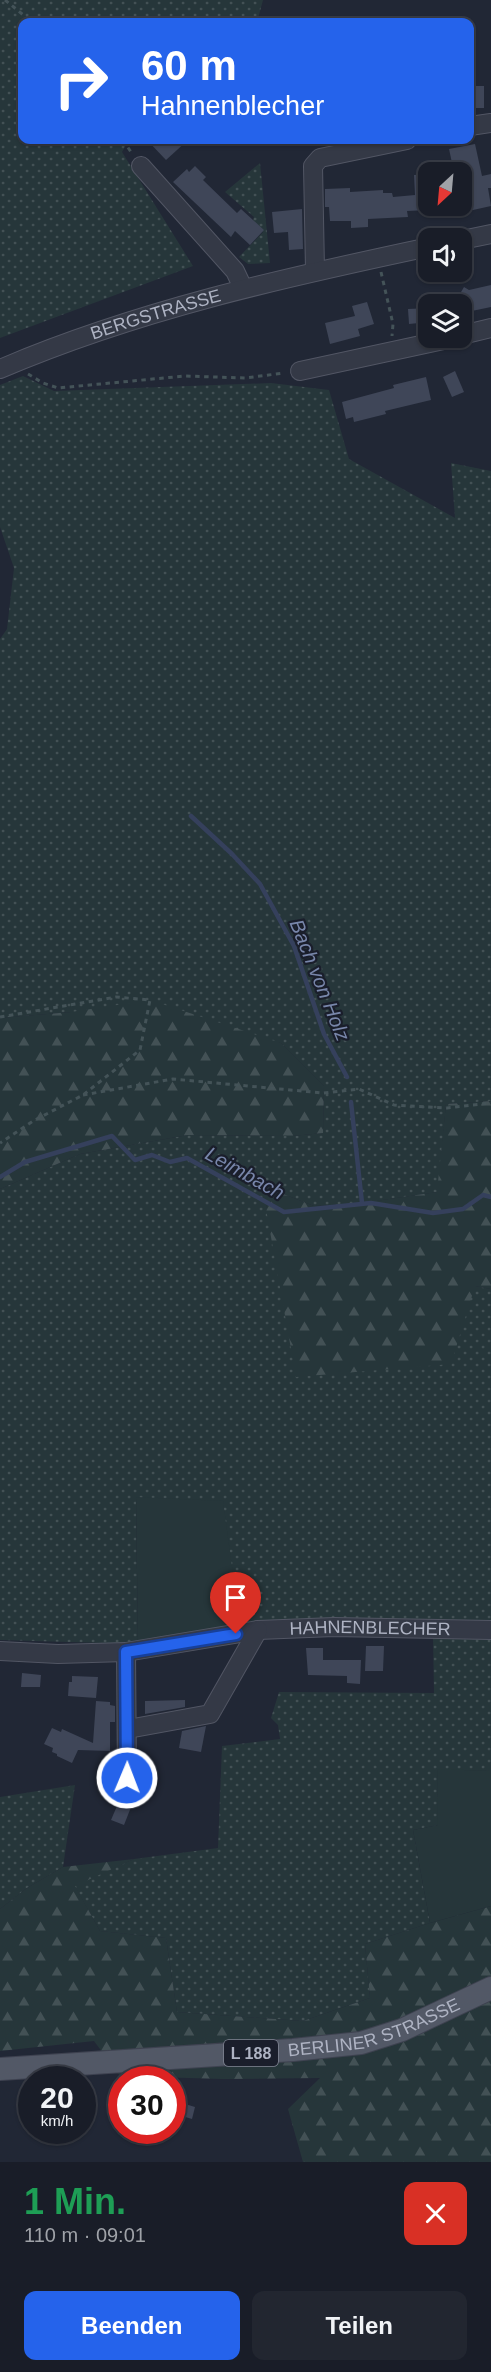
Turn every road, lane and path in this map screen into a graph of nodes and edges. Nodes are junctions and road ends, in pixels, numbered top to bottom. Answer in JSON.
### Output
{"nodes":[{"id":1,"x":5,"y":0,"type":"edge"},
{"id":2,"x":27,"y":18,"type":"edge"},
{"id":3,"x":491,"y":123,"type":"edge"},
{"id":4,"x":474,"y":125,"type":"edge"},
{"id":5,"x":388,"y":144,"type":"edge"},
{"id":6,"x":141,"y":166,"type":"dead end"},
{"id":7,"x":491,"y":234,"type":"edge"},
{"id":8,"x":472,"y":238,"type":"edge"},
{"id":9,"x":418,"y":249,"type":"edge"},
{"id":10,"x":315,"y":270,"type":"junction"},
{"id":11,"x":382,"y":278,"type":"dead end"},
{"id":12,"x":243,"y":288,"type":"junction"},
{"id":13,"x":491,"y":328,"type":"edge"},
{"id":14,"x":472,"y":333,"type":"edge"},
{"id":15,"x":418,"y":346,"type":"edge"},
{"id":16,"x":391,"y":353,"type":"junction"},
{"id":17,"x":5,"y":367,"type":"edge"},
{"id":18,"x":300,"y":371,"type":"joint"},
{"id":19,"x":0,"y":1017,"type":"edge"},
{"id":20,"x":83,"y":1095,"type":"junction"},
{"id":21,"x":491,"y":1103,"type":"edge"},
{"id":22,"x":0,"y":1143,"type":"edge"},
{"id":23,"x":258,"y":1630,"type":"junction"},
{"id":24,"x":491,"y":1630,"type":"edge"},
{"id":25,"x":0,"y":1651,"type":"edge"},
{"id":26,"x":126,"y":1652,"type":"junction"},
{"id":27,"x":128,"y":1730,"type":"junction"},
{"id":28,"x":127,"y":1778,"type":"dead end"},
{"id":29,"x":491,"y":1988,"type":"edge"},
{"id":30,"x":0,"y":2069,"type":"edge"}],
"edges":[{"from":1,"to":2,"type":"path"},
{"from":3,"to":4,"type":"street"},
{"from":5,"to":10,"type":"street"},
{"from":6,"to":12,"type":"street"},
{"from":7,"to":8,"type":"street"},
{"from":9,"to":10,"type":"street","name":"BERGSTRASSE"},
{"from":10,"to":12,"type":"street","name":"BERGSTRASSE"},
{"from":11,"to":16,"type":"path"},
{"from":12,"to":17,"type":"street","name":"BERGSTRASSE"},
{"from":13,"to":14,"type":"street"},
{"from":15,"to":16,"type":"street"},
{"from":16,"to":18,"type":"street"},
{"from":17,"to":18,"type":"path"},
{"from":19,"to":20,"type":"path"},
{"from":20,"to":21,"type":"path"},
{"from":20,"to":22,"type":"path"},
{"from":23,"to":24,"type":"street","name":"HAHNENBLECHER"},
{"from":23,"to":26,"type":"street","name":"HAHNENBLECHER"},
{"from":23,"to":27,"type":"street"},
{"from":25,"to":26,"type":"street","name":"HAHNENBLECHER"},
{"from":26,"to":27,"type":"street"},
{"from":27,"to":28,"type":"street"},
{"from":29,"to":30,"type":"main road","name":"BERLINER STRASSE","number":"L 188"}]}
